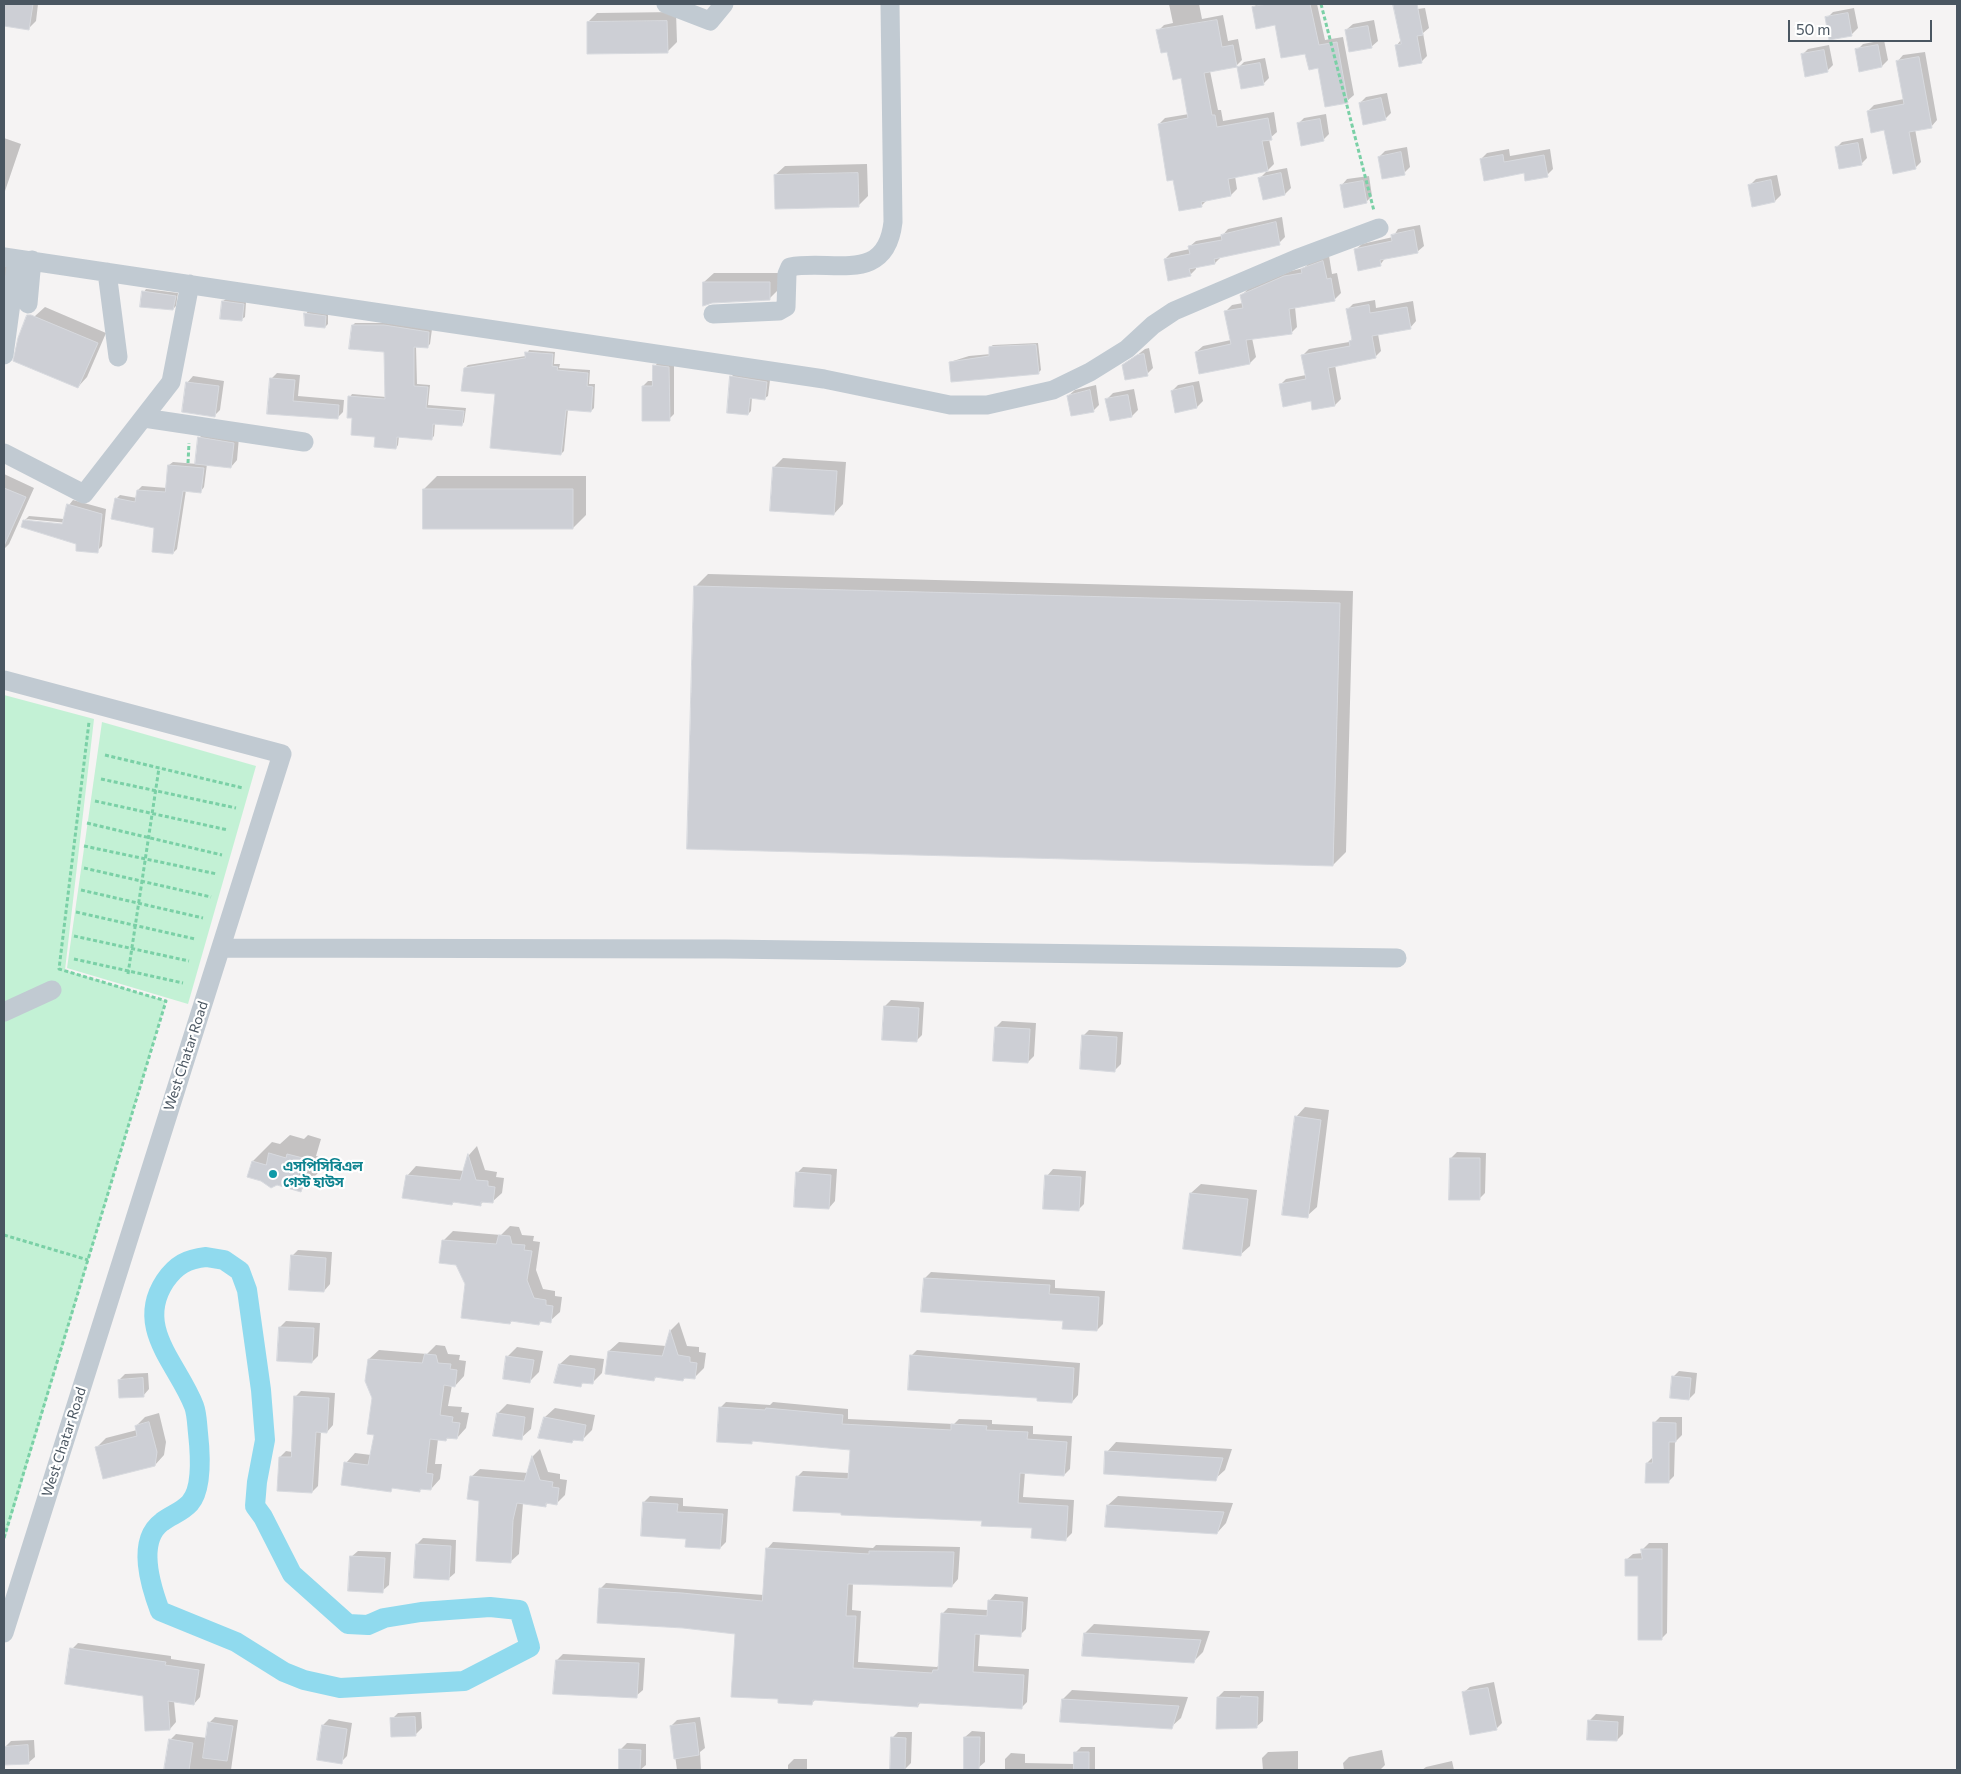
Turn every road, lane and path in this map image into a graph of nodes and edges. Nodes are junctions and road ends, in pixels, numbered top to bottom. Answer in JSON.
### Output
{"nodes":[{"id":1,"x":666,"y":4,"type":"edge"},
{"id":2,"x":724,"y":4,"type":"edge"},
{"id":3,"x":890,"y":4,"type":"edge"},
{"id":4,"x":1321,"y":4,"type":"edge"},
{"id":5,"x":1378,"y":228,"type":"joint"},
{"id":6,"x":17,"y":259,"type":"edge"},
{"id":7,"x":107,"y":272,"type":"junction"},
{"id":8,"x":190,"y":284,"type":"junction"},
{"id":9,"x":28,"y":304,"type":"dead end"},
{"id":10,"x":713,"y":314,"type":"dead end"},
{"id":11,"x":4,"y":355,"type":"edge"},
{"id":12,"x":118,"y":357,"type":"dead end"},
{"id":13,"x":144,"y":418,"type":"junction"},
{"id":14,"x":304,"y":442,"type":"dead end"},
{"id":15,"x":4,"y":454,"type":"edge"},
{"id":16,"x":4,"y":680,"type":"edge"},
{"id":17,"x":80,"y":719,"type":"dead end"},
{"id":18,"x":105,"y":755,"type":"dead end"},
{"id":19,"x":159,"y":768,"type":"junction"},
{"id":20,"x":101,"y":779,"type":"dead end"},
{"id":21,"x":243,"y":788,"type":"dead end"},
{"id":22,"x":156,"y":791,"type":"junction"},
{"id":23,"x":95,"y":802,"type":"dead end"},
{"id":24,"x":236,"y":808,"type":"dead end"},
{"id":25,"x":152,"y":814,"type":"junction"},
{"id":26,"x":87,"y":822,"type":"dead end"},
{"id":27,"x":228,"y":830,"type":"dead end"},
{"id":28,"x":149,"y":837,"type":"junction"},
{"id":29,"x":84,"y":846,"type":"dead end"},
{"id":30,"x":222,"y":855,"type":"dead end"},
{"id":31,"x":145,"y":859,"type":"junction"},
{"id":32,"x":84,"y":868,"type":"dead end"},
{"id":33,"x":217,"y":874,"type":"dead end"},
{"id":34,"x":142,"y":881,"type":"junction"},
{"id":35,"x":81,"y":890,"type":"dead end"},
{"id":36,"x":211,"y":896,"type":"dead end"},
{"id":37,"x":139,"y":904,"type":"junction"},
{"id":38,"x":76,"y":912,"type":"dead end"},
{"id":39,"x":203,"y":918,"type":"dead end"},
{"id":40,"x":135,"y":926,"type":"junction"},
{"id":41,"x":74,"y":936,"type":"dead end"},
{"id":42,"x":195,"y":939,"type":"dead end"},
{"id":43,"x":221,"y":948,"type":"junction"},
{"id":44,"x":132,"y":949,"type":"junction"},
{"id":45,"x":1397,"y":958,"type":"dead end"},
{"id":46,"x":74,"y":959,"type":"dead end"},
{"id":47,"x":189,"y":961,"type":"dead end"},
{"id":48,"x":128,"y":972,"type":"junction"},
{"id":49,"x":184,"y":983,"type":"dead end"},
{"id":50,"x":52,"y":990,"type":"dead end"},
{"id":51,"x":4,"y":1012,"type":"edge"},
{"id":52,"x":4,"y":1235,"type":"edge"},
{"id":53,"x":88,"y":1260,"type":"junction"},
{"id":54,"x":4,"y":1538,"type":"edge"},
{"id":55,"x":4,"y":1632,"type":"edge"}],
"edges":[{"from":1,"to":2,"type":"street"},
{"from":3,"to":10,"type":"street"},
{"from":4,"to":5,"type":"path"},
{"from":5,"to":8,"type":"street"},
{"from":6,"to":7,"type":"street"},
{"from":6,"to":9,"type":"street"},
{"from":6,"to":11,"type":"street"},
{"from":7,"to":8,"type":"street"},
{"from":7,"to":12,"type":"street"},
{"from":8,"to":13,"type":"street"},
{"from":13,"to":14,"type":"street"},
{"from":13,"to":15,"type":"street"},
{"from":16,"to":43,"type":"street","name":"West Chatar Road"},
{"from":17,"to":53,"type":"path"},
{"from":18,"to":19,"type":"path"},
{"from":19,"to":21,"type":"path"},
{"from":19,"to":22,"type":"path"},
{"from":20,"to":22,"type":"path"},
{"from":22,"to":24,"type":"path"},
{"from":22,"to":25,"type":"path"},
{"from":23,"to":25,"type":"path"},
{"from":25,"to":27,"type":"path"},
{"from":25,"to":28,"type":"path"},
{"from":26,"to":28,"type":"path"},
{"from":28,"to":30,"type":"path"},
{"from":28,"to":31,"type":"path"},
{"from":29,"to":31,"type":"path"},
{"from":31,"to":33,"type":"path"},
{"from":31,"to":34,"type":"path"},
{"from":32,"to":34,"type":"path"},
{"from":34,"to":36,"type":"path"},
{"from":34,"to":37,"type":"path"},
{"from":35,"to":37,"type":"path"},
{"from":37,"to":39,"type":"path"},
{"from":37,"to":40,"type":"path"},
{"from":38,"to":40,"type":"path"},
{"from":40,"to":42,"type":"path"},
{"from":40,"to":44,"type":"path"},
{"from":41,"to":44,"type":"path"},
{"from":43,"to":45,"type":"street"},
{"from":43,"to":55,"type":"street","name":"West Chatar Road"},
{"from":44,"to":47,"type":"path"},
{"from":44,"to":48,"type":"path"},
{"from":46,"to":48,"type":"path"},
{"from":48,"to":49,"type":"path"},
{"from":50,"to":51,"type":"street"},
{"from":52,"to":53,"type":"path"},
{"from":53,"to":54,"type":"path"}]}
